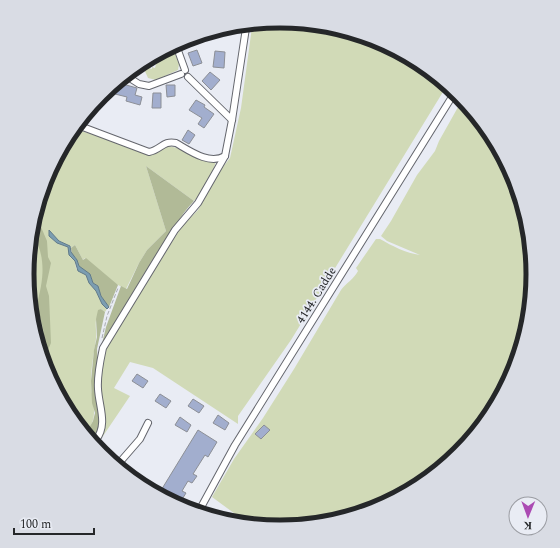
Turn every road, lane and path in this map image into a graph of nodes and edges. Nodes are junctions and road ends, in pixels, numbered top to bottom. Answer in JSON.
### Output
{"nodes":[{"id":1,"x":246,"y":30,"type":"edge"},
{"id":2,"x":177,"y":50,"type":"edge"},
{"id":3,"x":183,"y":72,"type":"junction"},
{"id":4,"x":131,"y":79,"type":"edge"},
{"id":5,"x":451,"y":98,"type":"edge"},
{"id":6,"x":232,"y":120,"type":"junction"},
{"id":7,"x":83,"y":127,"type":"edge"},
{"id":8,"x":225,"y":156,"type":"junction"},
{"id":9,"x":118,"y":288,"type":"dead end"},
{"id":10,"x":101,"y":343,"type":"dead end"},
{"id":11,"x":148,"y":423,"type":"dead end"},
{"id":12,"x":97,"y":438,"type":"edge"},
{"id":13,"x":121,"y":461,"type":"edge"},
{"id":14,"x":201,"y":507,"type":"edge"}],
"edges":[{"from":1,"to":6,"type":"street"},
{"from":2,"to":3,"type":"street"},
{"from":3,"to":4,"type":"street"},
{"from":3,"to":6,"type":"street"},
{"from":5,"to":14,"type":"street","name":"4144. Cadde"},
{"from":6,"to":8,"type":"street"},
{"from":7,"to":8,"type":"street"},
{"from":8,"to":12,"type":"street"},
{"from":9,"to":10,"type":"path"},
{"from":11,"to":13,"type":"street"}]}
